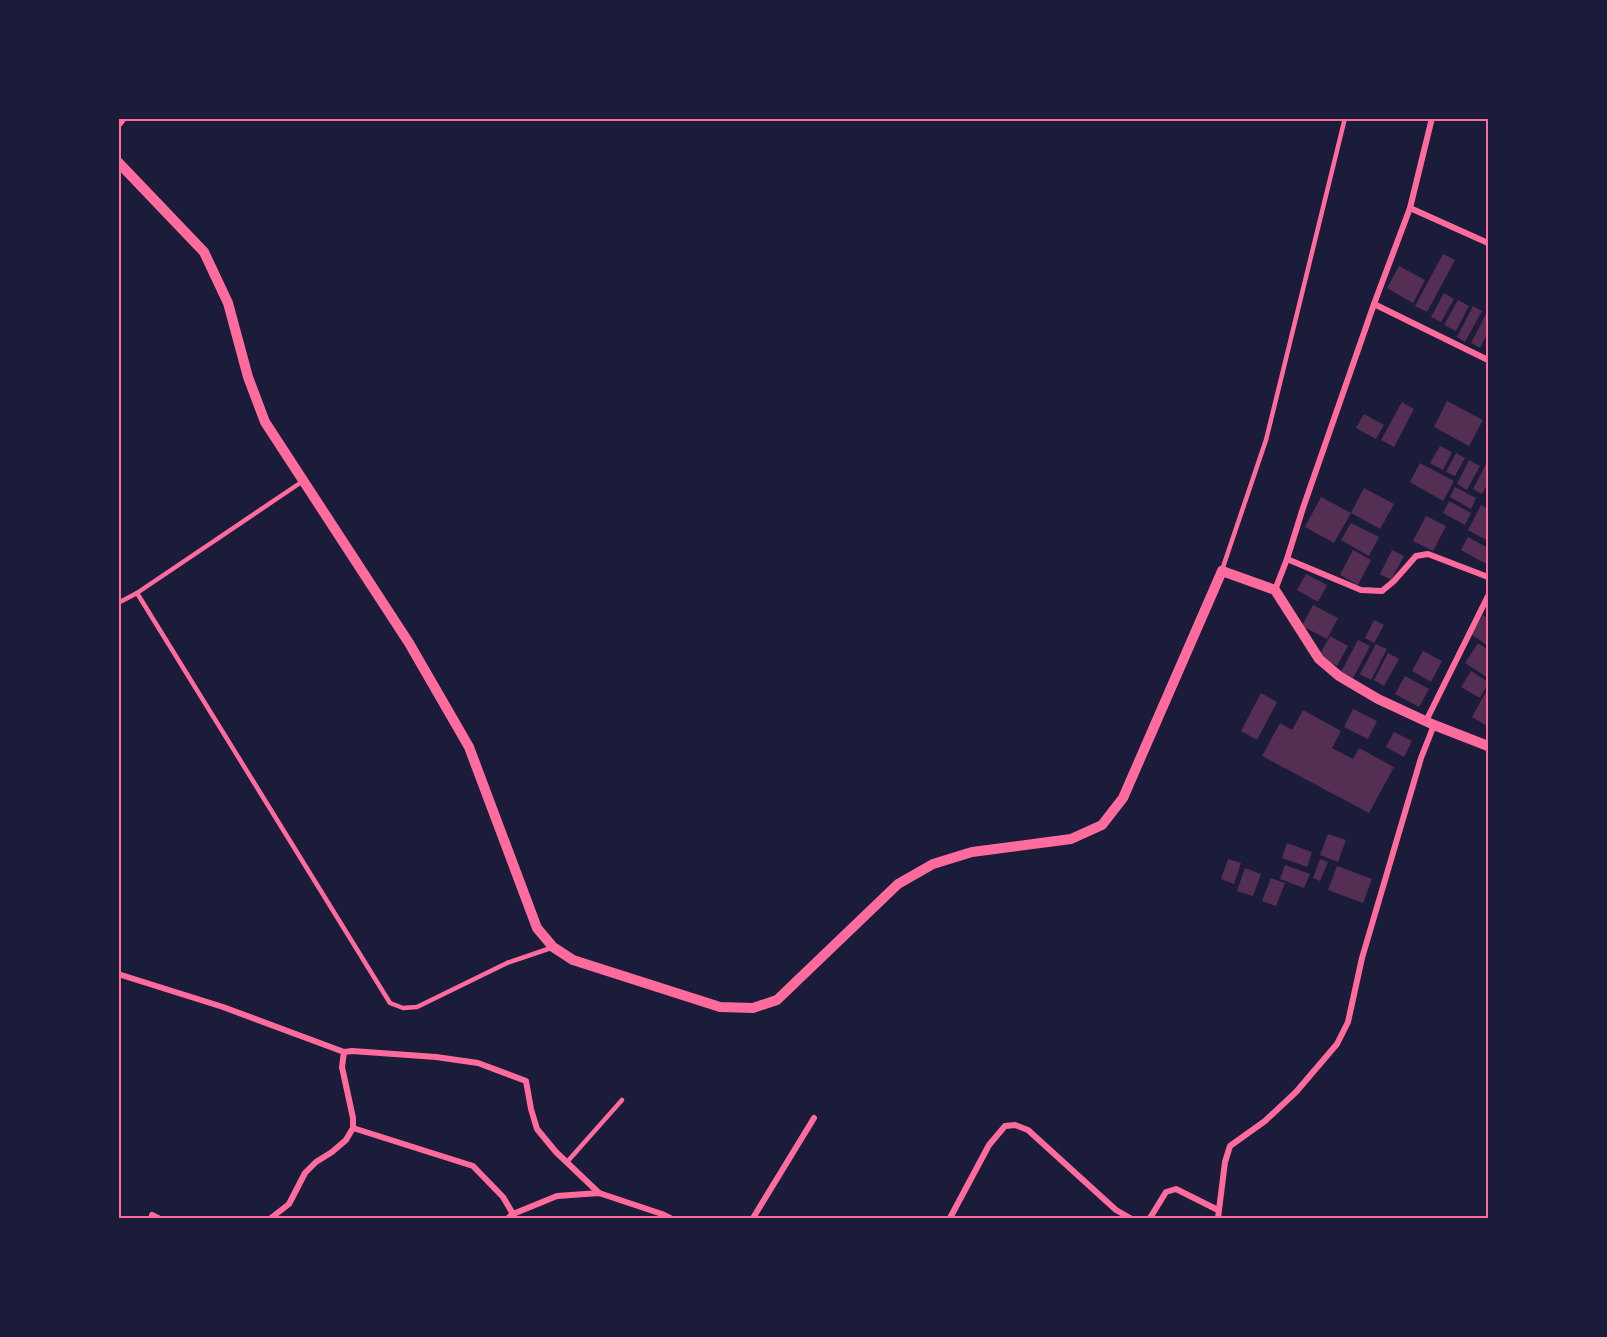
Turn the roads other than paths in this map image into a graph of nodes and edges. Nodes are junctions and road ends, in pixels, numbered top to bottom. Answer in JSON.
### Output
{"nodes":[{"id":1,"x":125,"y":118,"type":"edge"},
{"id":2,"x":1345,"y":118,"type":"edge"},
{"id":3,"x":1432,"y":118,"type":"edge"},
{"id":4,"x":118,"y":127,"type":"edge"},
{"id":5,"x":118,"y":162,"type":"edge"},
{"id":6,"x":1410,"y":208,"type":"junction"},
{"id":7,"x":1488,"y":243,"type":"edge"},
{"id":8,"x":1374,"y":304,"type":"junction"},
{"id":9,"x":1488,"y":360,"type":"edge"},
{"id":10,"x":303,"y":481,"type":"junction"},
{"id":11,"x":1287,"y":559,"type":"junction"},
{"id":12,"x":1222,"y":571,"type":"junction"},
{"id":13,"x":1488,"y":577,"type":"edge"},
{"id":14,"x":1275,"y":590,"type":"junction"},
{"id":15,"x":137,"y":593,"type":"junction"},
{"id":16,"x":1488,"y":596,"type":"edge"},
{"id":17,"x":118,"y":603,"type":"edge"},
{"id":18,"x":1430,"y":723,"type":"junction"},
{"id":19,"x":1488,"y":746,"type":"edge"},
{"id":20,"x":553,"y":947,"type":"junction"},
{"id":21,"x":118,"y":974,"type":"edge"},
{"id":22,"x":344,"y":1052,"type":"junction"},
{"id":23,"x":622,"y":1100,"type":"dead end"},
{"id":24,"x":814,"y":1118,"type":"dead end"},
{"id":25,"x":353,"y":1128,"type":"junction"},
{"id":26,"x":567,"y":1162,"type":"junction"},
{"id":27,"x":599,"y":1193,"type":"junction"},
{"id":28,"x":1218,"y":1210,"type":"junction"},
{"id":29,"x":510,"y":1216,"type":"edge"},
{"id":30,"x":271,"y":1218,"type":"edge"},
{"id":31,"x":670,"y":1218,"type":"edge"},
{"id":32,"x":753,"y":1218,"type":"edge"},
{"id":33,"x":950,"y":1218,"type":"edge"},
{"id":34,"x":1130,"y":1218,"type":"edge"},
{"id":35,"x":1150,"y":1218,"type":"edge"},
{"id":36,"x":1218,"y":1218,"type":"edge"}],
"edges":[{"from":1,"to":4,"type":"lane"},
{"from":2,"to":12,"type":"lane"},
{"from":3,"to":6,"type":"street"},
{"from":5,"to":10,"type":"street"},
{"from":6,"to":7,"type":"street"},
{"from":6,"to":8,"type":"street"},
{"from":8,"to":9,"type":"street"},
{"from":8,"to":11,"type":"street"},
{"from":10,"to":15,"type":"lane"},
{"from":10,"to":20,"type":"street"},
{"from":11,"to":13,"type":"street"},
{"from":11,"to":14,"type":"street"},
{"from":12,"to":14,"type":"street"},
{"from":12,"to":20,"type":"street"},
{"from":14,"to":18,"type":"street"},
{"from":15,"to":17,"type":"lane"},
{"from":15,"to":20,"type":"lane"},
{"from":16,"to":18,"type":"street"},
{"from":18,"to":19,"type":"street"},
{"from":18,"to":28,"type":"street"},
{"from":21,"to":22,"type":"street"},
{"from":22,"to":25,"type":"street"},
{"from":22,"to":26,"type":"street"},
{"from":23,"to":26,"type":"lane"},
{"from":24,"to":32,"type":"street"},
{"from":25,"to":29,"type":"street"},
{"from":25,"to":30,"type":"street"},
{"from":26,"to":27,"type":"street"},
{"from":27,"to":29,"type":"street"},
{"from":27,"to":31,"type":"street"},
{"from":28,"to":35,"type":"street"},
{"from":28,"to":36,"type":"street"},
{"from":33,"to":34,"type":"street"}]}
